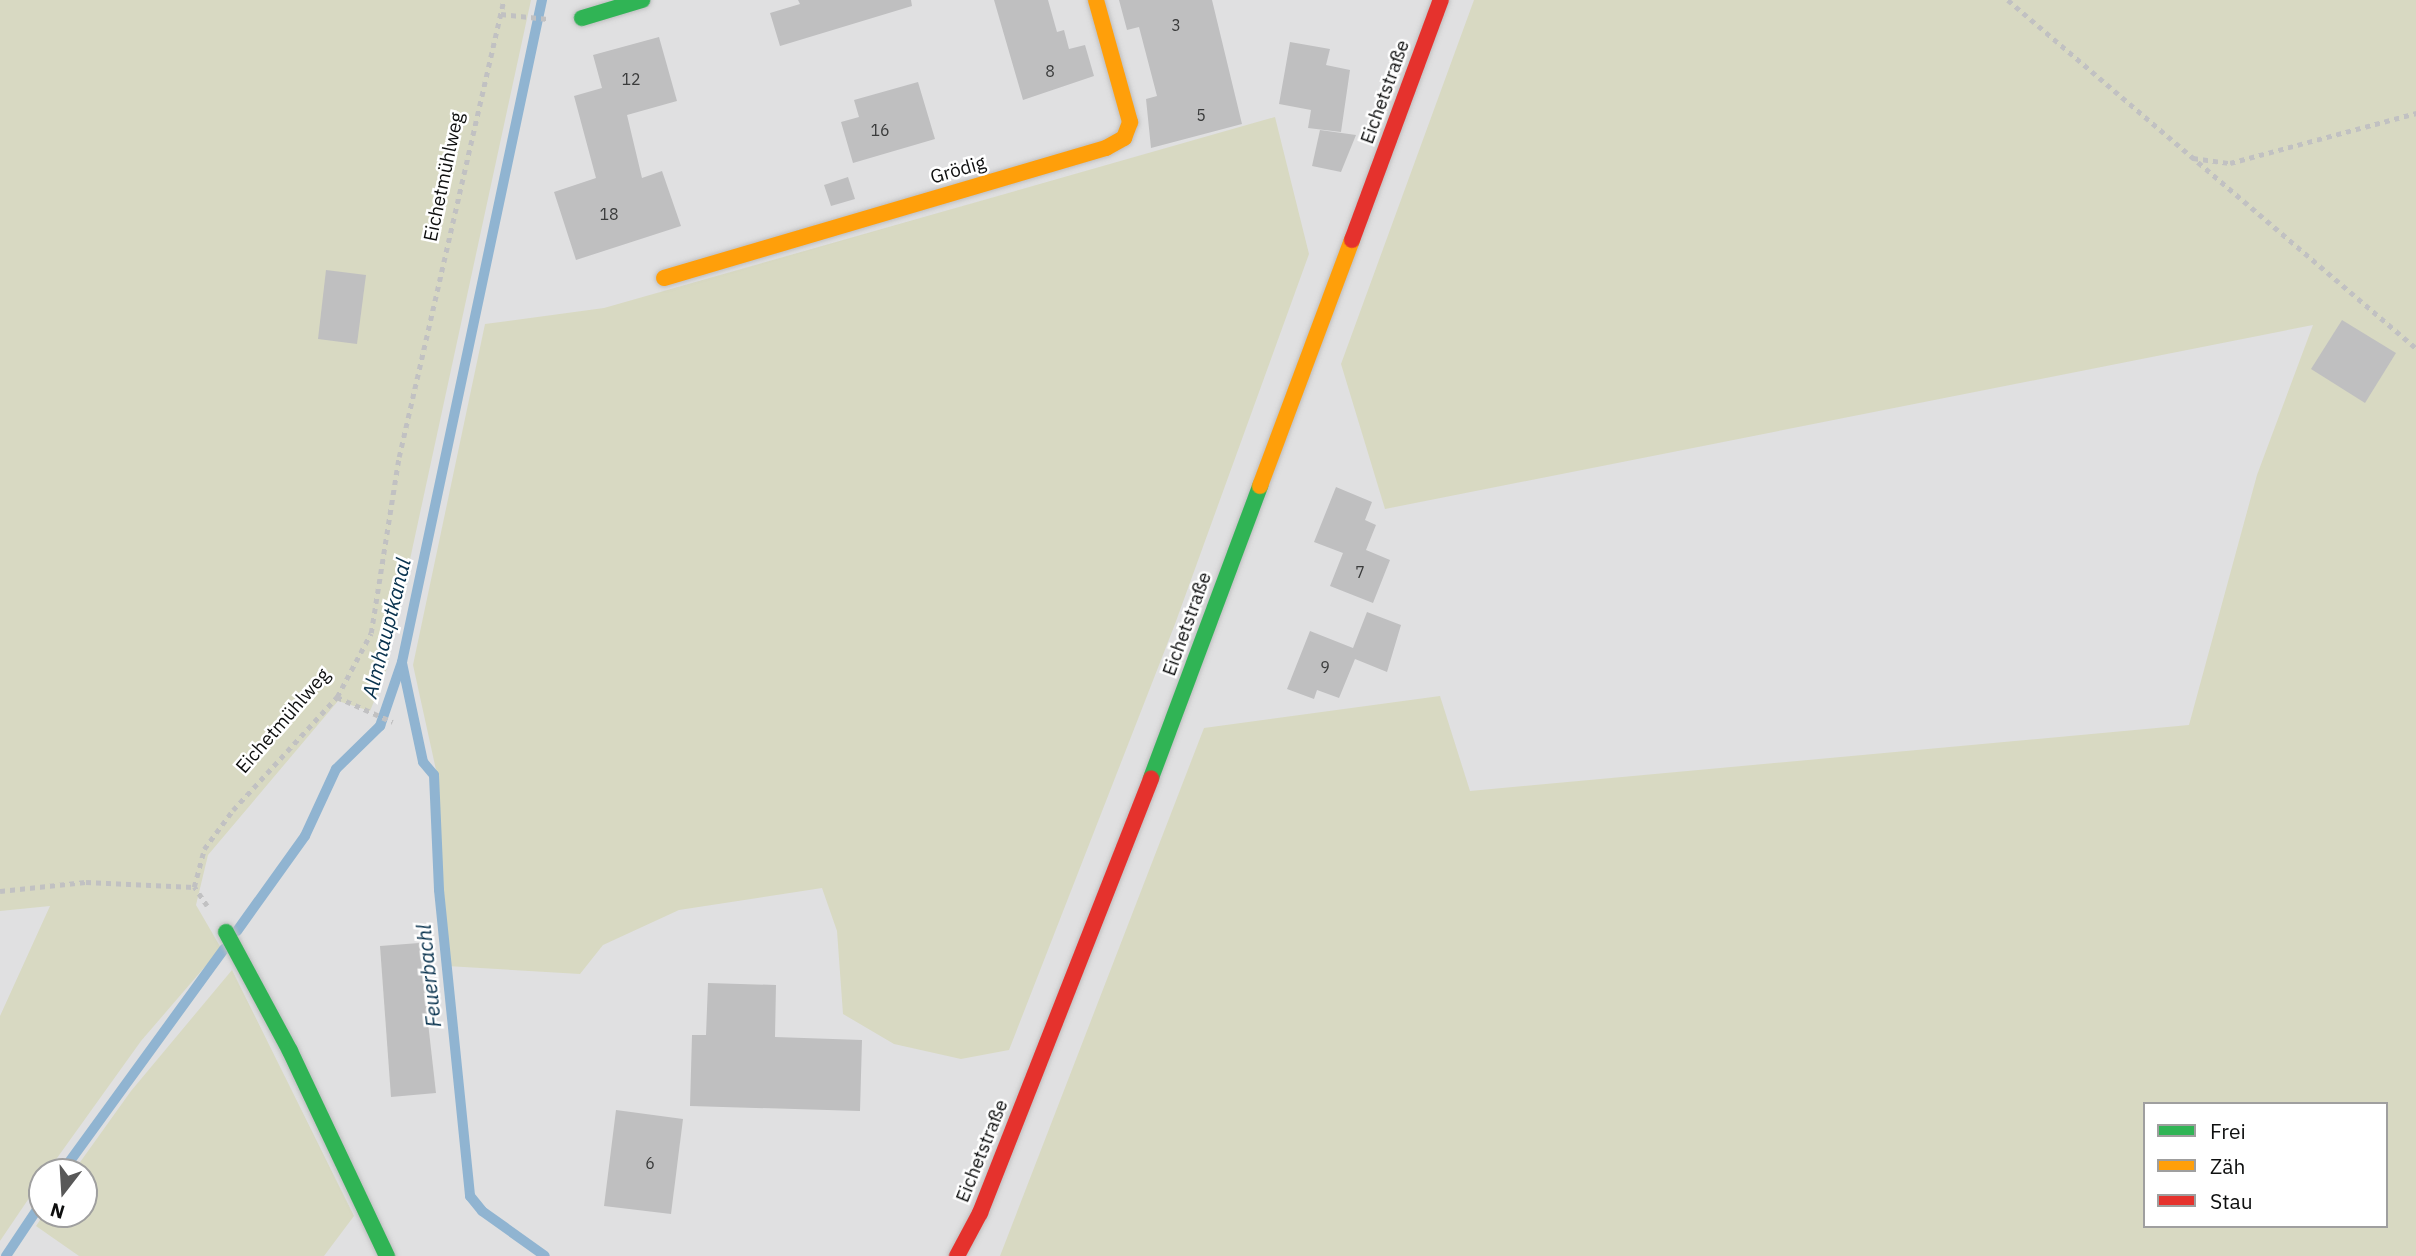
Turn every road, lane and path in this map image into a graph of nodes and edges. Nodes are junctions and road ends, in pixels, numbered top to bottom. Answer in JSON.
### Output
{"nodes":[{"id":1,"x":504,"y":0,"type":"edge"},
{"id":2,"x":642,"y":0,"type":"edge"},
{"id":3,"x":1096,"y":0,"type":"edge"},
{"id":4,"x":1441,"y":0,"type":"edge"},
{"id":5,"x":2008,"y":0,"type":"edge"},
{"id":6,"x":501,"y":13,"type":"junction"},
{"id":7,"x":582,"y":18,"type":"dead end"},
{"id":8,"x":556,"y":20,"type":"dead end"},
{"id":9,"x":2416,"y":113,"type":"edge"},
{"id":10,"x":2193,"y":158,"type":"junction"},
{"id":11,"x":664,"y":278,"type":"dead end"},
{"id":12,"x":2416,"y":348,"type":"edge"},
{"id":13,"x":337,"y":697,"type":"junction"},
{"id":14,"x":393,"y":722,"type":"dead end"},
{"id":15,"x":194,"y":887,"type":"junction"},
{"id":16,"x":0,"y":891,"type":"edge"},
{"id":17,"x":226,"y":932,"type":"joint"},
{"id":18,"x":387,"y":1256,"type":"edge"},
{"id":19,"x":957,"y":1256,"type":"edge"}],
"edges":[{"from":1,"to":6,"type":"path","name":"Eichetmühlweg"},
{"from":2,"to":7,"type":"main road"},
{"from":3,"to":11,"type":"main road","name":"Grödig"},
{"from":4,"to":19,"type":"main road","name":"Eichetstraße"},
{"from":5,"to":10,"type":"path"},
{"from":6,"to":8,"type":"path"},
{"from":6,"to":13,"type":"path","name":"Eichetmühlweg"},
{"from":9,"to":10,"type":"path"},
{"from":10,"to":12,"type":"path"},
{"from":13,"to":14,"type":"path"},
{"from":13,"to":15,"type":"path","name":"Eichetmühlweg"},
{"from":15,"to":16,"type":"path"},
{"from":15,"to":17,"type":"path"},
{"from":17,"to":18,"type":"main road"}]}
